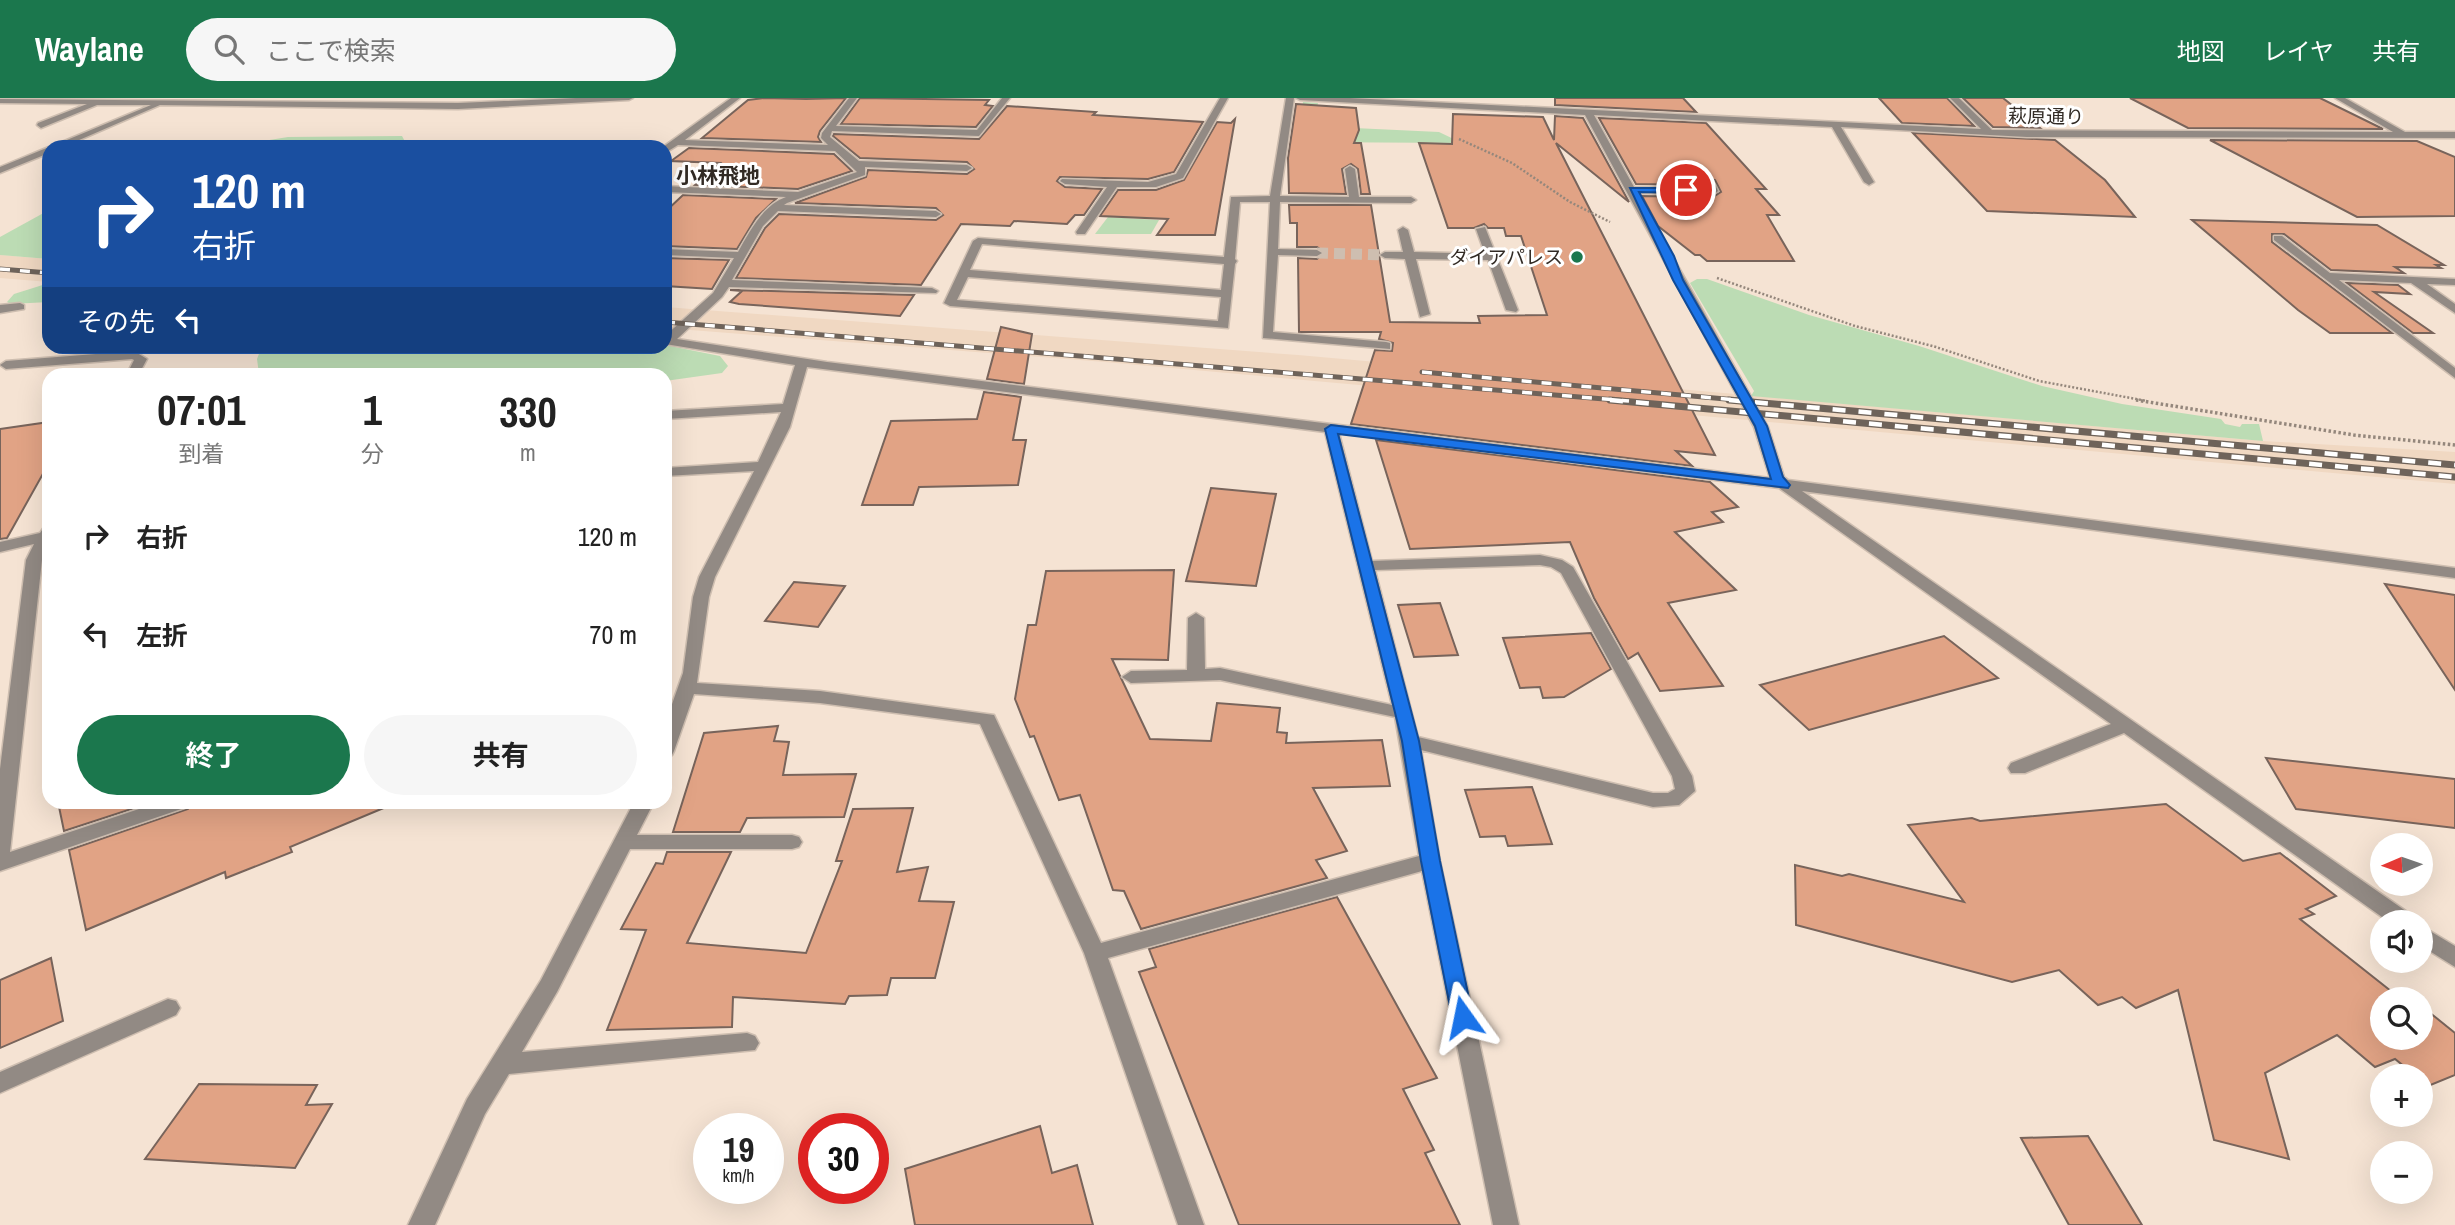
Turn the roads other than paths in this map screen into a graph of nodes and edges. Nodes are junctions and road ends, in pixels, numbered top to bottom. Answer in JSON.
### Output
{"nodes":[{"id":1,"x":297,"y":98,"type":"edge"},
{"id":2,"x":629,"y":98,"type":"edge"},
{"id":3,"x":736,"y":98,"type":"edge"},
{"id":4,"x":853,"y":98,"type":"edge"},
{"id":5,"x":1006,"y":98,"type":"edge"},
{"id":6,"x":1224,"y":98,"type":"edge"},
{"id":7,"x":1290,"y":98,"type":"edge"},
{"id":8,"x":1300,"y":98,"type":"edge"},
{"id":9,"x":1954,"y":98,"type":"edge"},
{"id":10,"x":2339,"y":98,"type":"edge"},
{"id":11,"x":608,"y":99,"type":"edge"},
{"id":12,"x":0,"y":101,"type":"edge"},
{"id":13,"x":100,"y":102,"type":"junction"},
{"id":14,"x":164,"y":103,"type":"junction"},
{"id":15,"x":284,"y":104,"type":"junction"},
{"id":16,"x":1588,"y":112,"type":"junction"},
{"id":17,"x":41,"y":125,"type":"dead end"},
{"id":18,"x":1835,"y":125,"type":"junction"},
{"id":19,"x":830,"y":128,"type":"junction"},
{"id":20,"x":1990,"y":133,"type":"junction"},
{"id":21,"x":2404,"y":134,"type":"junction"},
{"id":22,"x":2455,"y":135,"type":"edge"},
{"id":23,"x":72,"y":140,"type":"edge"},
{"id":24,"x":677,"y":142,"type":"junction"},
{"id":25,"x":672,"y":145,"type":"edge"},
{"id":26,"x":836,"y":148,"type":"junction"},
{"id":27,"x":42,"y":152,"type":"edge"},
{"id":28,"x":855,"y":164,"type":"junction"},
{"id":29,"x":967,"y":168,"type":"dead end"},
{"id":30,"x":1350,"y":169,"type":"dead end"},
{"id":31,"x":0,"y":170,"type":"edge"},
{"id":32,"x":1065,"y":181,"type":"dead end"},
{"id":33,"x":1708,"y":181,"type":"dead end"},
{"id":34,"x":1869,"y":182,"type":"dead end"},
{"id":35,"x":1114,"y":184,"type":"junction"},
{"id":36,"x":672,"y":189,"type":"edge"},
{"id":37,"x":1633,"y":190,"type":"junction"},
{"id":38,"x":800,"y":194,"type":"junction"},
{"id":39,"x":1275,"y":199,"type":"junction"},
{"id":40,"x":1354,"y":200,"type":"junction"},
{"id":41,"x":1411,"y":200,"type":"dead end"},
{"id":42,"x":775,"y":208,"type":"junction"},
{"id":43,"x":936,"y":215,"type":"dead end"},
{"id":44,"x":1481,"y":229,"type":"dead end"},
{"id":45,"x":1403,"y":230,"type":"dead end"},
{"id":46,"x":1081,"y":232,"type":"dead end"},
{"id":47,"x":2278,"y":238,"type":"dead end"},
{"id":48,"x":672,"y":252,"type":"edge"},
{"id":49,"x":1273,"y":252,"type":"junction"},
{"id":50,"x":1317,"y":253,"type":"tunnel mouth"},
{"id":51,"x":741,"y":255,"type":"junction"},
{"id":52,"x":1385,"y":255,"type":"tunnel mouth"},
{"id":53,"x":1409,"y":255,"type":"junction"},
{"id":54,"x":1492,"y":257,"type":"junction"},
{"id":55,"x":1232,"y":261,"type":"junction"},
{"id":56,"x":964,"y":273,"type":"junction"},
{"id":57,"x":2327,"y":276,"type":"junction"},
{"id":58,"x":2414,"y":280,"type":"junction"},
{"id":59,"x":2455,"y":282,"type":"edge"},
{"id":60,"x":724,"y":283,"type":"junction"},
{"id":61,"x":932,"y":292,"type":"dead end"},
{"id":62,"x":1227,"y":294,"type":"junction"},
{"id":63,"x":20,"y":307,"type":"dead end"},
{"id":64,"x":0,"y":309,"type":"edge"},
{"id":65,"x":2455,"y":309,"type":"edge"},
{"id":66,"x":1512,"y":310,"type":"dead end"},
{"id":67,"x":1424,"y":314,"type":"dead end"},
{"id":68,"x":672,"y":336,"type":"edge"},
{"id":69,"x":672,"y":342,"type":"edge"},
{"id":70,"x":1386,"y":346,"type":"dead end"},
{"id":71,"x":802,"y":362,"type":"junction"},
{"id":72,"x":6,"y":365,"type":"dead end"},
{"id":73,"x":136,"y":368,"type":"edge"},
{"id":74,"x":2455,"y":374,"type":"edge"},
{"id":75,"x":789,"y":408,"type":"junction"},
{"id":76,"x":672,"y":415,"type":"edge"},
{"id":77,"x":1331,"y":429,"type":"junction"},
{"id":78,"x":765,"y":466,"type":"junction"},
{"id":79,"x":672,"y":472,"type":"edge"},
{"id":80,"x":1784,"y":485,"type":"junction"},
{"id":81,"x":42,"y":536,"type":"edge"},
{"id":82,"x":42,"y":546,"type":"edge"},
{"id":83,"x":0,"y":547,"type":"edge"},
{"id":84,"x":1366,"y":566,"type":"junction"},
{"id":85,"x":2455,"y":573,"type":"edge"},
{"id":86,"x":1196,"y":618,"type":"dead end"},
{"id":87,"x":1196,"y":675,"type":"junction"},
{"id":88,"x":1130,"y":677,"type":"dead end"},
{"id":89,"x":688,"y":688,"type":"junction"},
{"id":90,"x":1402,"y":713,"type":"junction"},
{"id":91,"x":2127,"y":725,"type":"junction"},
{"id":92,"x":672,"y":732,"type":"edge"},
{"id":93,"x":1410,"y":741,"type":"junction"},
{"id":94,"x":2018,"y":768,"type":"dead end"},
{"id":95,"x":159,"y":809,"type":"edge"},
{"id":96,"x":641,"y":809,"type":"edge"},
{"id":97,"x":625,"y":842,"type":"junction"},
{"id":98,"x":792,"y":842,"type":"dead end"},
{"id":99,"x":0,"y":852,"type":"edge"},
{"id":100,"x":1430,"y":861,"type":"junction"},
{"id":101,"x":0,"y":863,"type":"edge"},
{"id":102,"x":2388,"y":910,"type":"edge"},
{"id":103,"x":2433,"y":942,"type":"edge"},
{"id":104,"x":1094,"y":953,"type":"junction"},
{"id":105,"x":2455,"y":958,"type":"edge"},
{"id":106,"x":168,"y":1009,"type":"dead end"},
{"id":107,"x":747,"y":1043,"type":"dead end"},
{"id":108,"x":502,"y":1064,"type":"junction"},
{"id":109,"x":0,"y":1083,"type":"edge"},
{"id":110,"x":421,"y":1225,"type":"edge"},
{"id":111,"x":1191,"y":1225,"type":"edge"},
{"id":112,"x":1506,"y":1225,"type":"edge"}],
"edges":[{"from":1,"to":15,"type":"street"},
{"from":2,"to":11,"type":"street"},
{"from":3,"to":24,"type":"street"},
{"from":4,"to":19,"type":"street"},
{"from":5,"to":19,"type":"street"},
{"from":6,"to":35,"type":"street"},
{"from":7,"to":39,"type":"street"},
{"from":8,"to":16,"type":"street","name":"萩原通り"},
{"from":9,"to":20,"type":"street"},
{"from":10,"to":21,"type":"street"},
{"from":11,"to":15,"type":"street"},
{"from":12,"to":13,"type":"street"},
{"from":13,"to":14,"type":"street"},
{"from":13,"to":17,"type":"street"},
{"from":14,"to":15,"type":"street"},
{"from":14,"to":23,"type":"street"},
{"from":16,"to":18,"type":"street","name":"萩原通り"},
{"from":16,"to":37,"type":"street"},
{"from":18,"to":20,"type":"street","name":"萩原通り"},
{"from":18,"to":34,"type":"street"},
{"from":19,"to":26,"type":"street"},
{"from":20,"to":21,"type":"street","name":"萩原通り"},
{"from":21,"to":22,"type":"street","name":"萩原通り"},
{"from":24,"to":25,"type":"street"},
{"from":24,"to":26,"type":"street"},
{"from":26,"to":28,"type":"street"},
{"from":27,"to":31,"type":"street"},
{"from":28,"to":29,"type":"street"},
{"from":28,"to":38,"type":"street"},
{"from":30,"to":40,"type":"street"},
{"from":32,"to":35,"type":"street"},
{"from":33,"to":37,"type":"street"},
{"from":35,"to":46,"type":"street"},
{"from":36,"to":38,"type":"street"},
{"from":37,"to":80,"type":"street"},
{"from":38,"to":42,"type":"street"},
{"from":39,"to":40,"type":"street"},
{"from":39,"to":49,"type":"street"},
{"from":39,"to":55,"type":"street"},
{"from":40,"to":41,"type":"street"},
{"from":42,"to":43,"type":"street"},
{"from":42,"to":51,"type":"street"},
{"from":44,"to":54,"type":"street"},
{"from":45,"to":53,"type":"street"},
{"from":47,"to":57,"type":"street"},
{"from":48,"to":51,"type":"street"},
{"from":49,"to":50,"type":"street"},
{"from":49,"to":70,"type":"street"},
{"from":51,"to":60,"type":"street"},
{"from":52,"to":53,"type":"street"},
{"from":53,"to":54,"type":"street"},
{"from":53,"to":67,"type":"street"},
{"from":54,"to":66,"type":"street"},
{"from":55,"to":56,"type":"street"},
{"from":55,"to":62,"type":"street"},
{"from":56,"to":62,"type":"street"},
{"from":56,"to":62,"type":"street"},
{"from":57,"to":58,"type":"street"},
{"from":57,"to":74,"type":"street"},
{"from":58,"to":59,"type":"street"},
{"from":58,"to":65,"type":"street"},
{"from":60,"to":61,"type":"street"},
{"from":60,"to":68,"type":"street"},
{"from":63,"to":64,"type":"street"},
{"from":69,"to":71,"type":"street"},
{"from":71,"to":75,"type":"street"},
{"from":71,"to":77,"type":"street"},
{"from":72,"to":73,"type":"street"},
{"from":75,"to":76,"type":"street"},
{"from":75,"to":78,"type":"street"},
{"from":77,"to":80,"type":"street"},
{"from":77,"to":84,"type":"street"},
{"from":78,"to":79,"type":"street"},
{"from":78,"to":89,"type":"street"},
{"from":80,"to":85,"type":"street"},
{"from":80,"to":91,"type":"street"},
{"from":81,"to":83,"type":"street"},
{"from":82,"to":99,"type":"street"},
{"from":84,"to":90,"type":"street"},
{"from":84,"to":93,"type":"street"},
{"from":86,"to":87,"type":"street"},
{"from":87,"to":88,"type":"street"},
{"from":87,"to":90,"type":"street"},
{"from":89,"to":92,"type":"street"},
{"from":89,"to":104,"type":"street"},
{"from":90,"to":93,"type":"street"},
{"from":91,"to":94,"type":"street"},
{"from":91,"to":102,"type":"street"},
{"from":93,"to":100,"type":"street"},
{"from":95,"to":101,"type":"street"},
{"from":96,"to":97,"type":"street"},
{"from":97,"to":98,"type":"street"},
{"from":97,"to":108,"type":"street"},
{"from":100,"to":104,"type":"street"},
{"from":100,"to":112,"type":"street"},
{"from":103,"to":105,"type":"street"},
{"from":104,"to":111,"type":"street"},
{"from":106,"to":109,"type":"street"},
{"from":107,"to":108,"type":"street"},
{"from":108,"to":110,"type":"street"}]}
